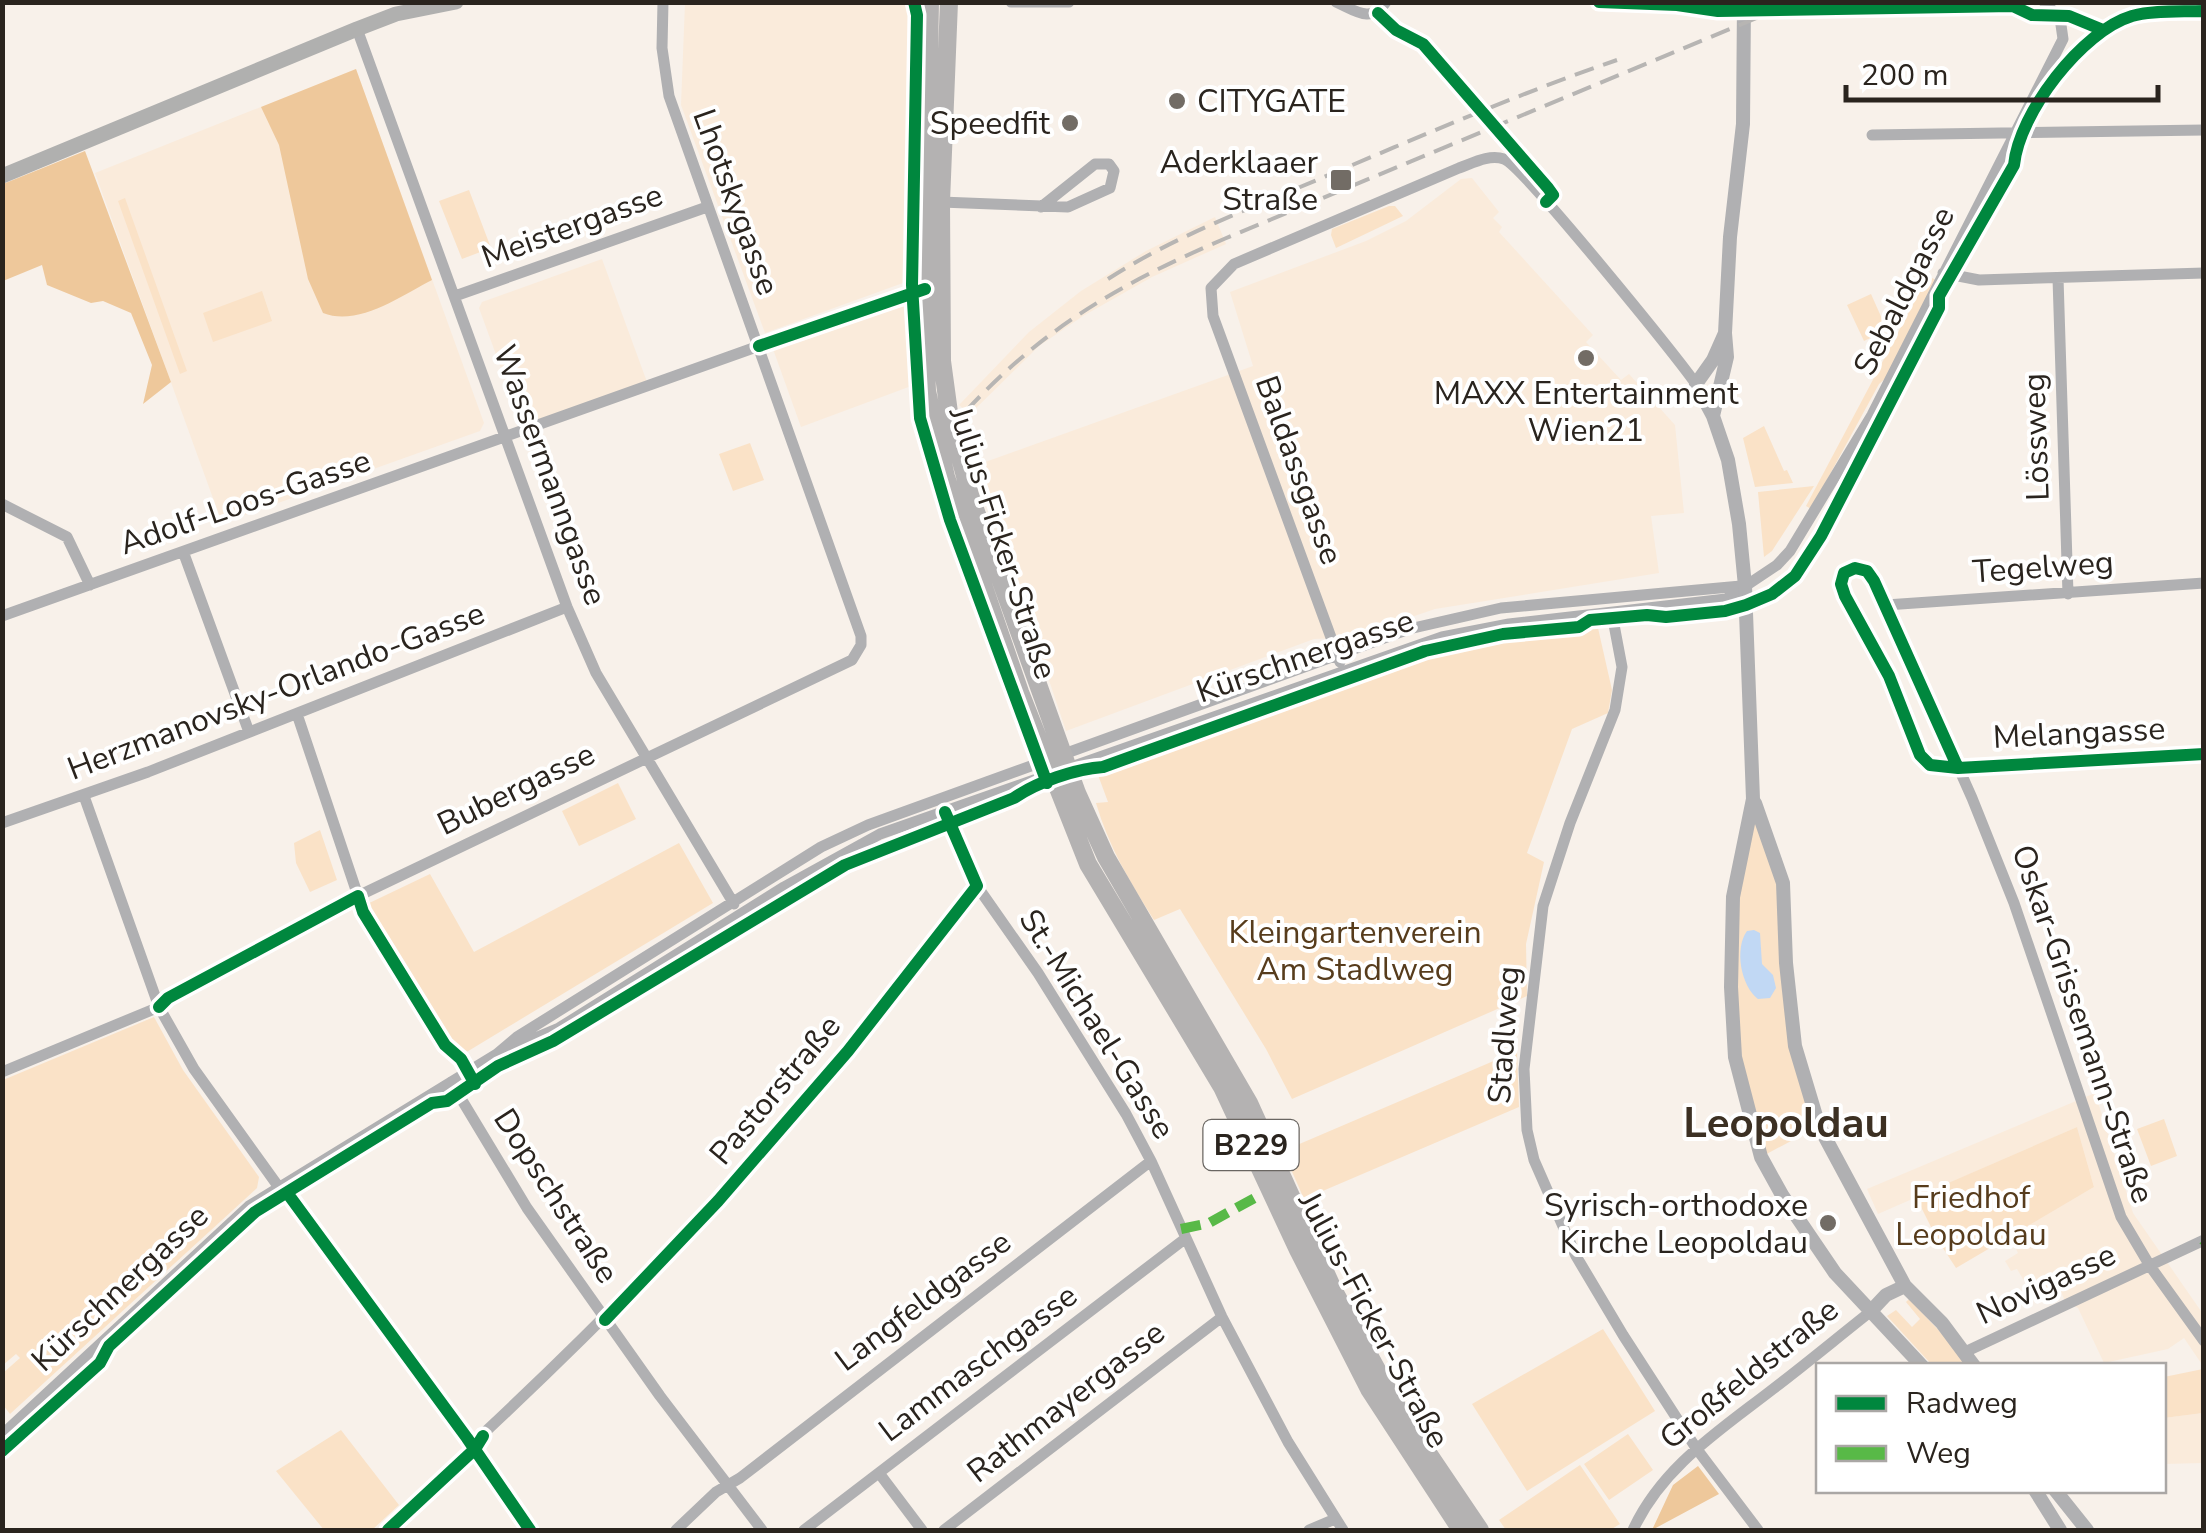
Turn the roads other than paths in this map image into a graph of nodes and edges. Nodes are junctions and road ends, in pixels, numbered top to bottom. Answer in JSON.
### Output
{"nodes":[{"id":1,"x":456,"y":2,"type":"edge"},
{"id":2,"x":662,"y":2,"type":"edge"},
{"id":3,"x":930,"y":2,"type":"edge"},
{"id":4,"x":1011,"y":2,"type":"edge"},
{"id":5,"x":1069,"y":2,"type":"edge"},
{"id":6,"x":1336,"y":2,"type":"edge"},
{"id":7,"x":1744,"y":2,"type":"edge"},
{"id":8,"x":2044,"y":2,"type":"edge"},
{"id":9,"x":953,"y":6,"type":"edge"},
{"id":10,"x":1382,"y":8,"type":"edge"},
{"id":11,"x":356,"y":29,"type":"junction"},
{"id":12,"x":2204,"y":130,"type":"edge"},
{"id":13,"x":2016,"y":134,"type":"junction"},
{"id":14,"x":1872,"y":135,"type":"dead end"},
{"id":15,"x":2,"y":176,"type":"edge"},
{"id":16,"x":934,"y":202,"type":"junction"},
{"id":17,"x":707,"y":207,"type":"junction"},
{"id":18,"x":1041,"y":207,"type":"junction"},
{"id":19,"x":1943,"y":273,"type":"junction"},
{"id":20,"x":2204,"y":273,"type":"edge"},
{"id":21,"x":2058,"y":278,"type":"junction"},
{"id":22,"x":455,"y":296,"type":"junction"},
{"id":23,"x":1725,"y":333,"type":"junction"},
{"id":24,"x":759,"y":346,"type":"junction"},
{"id":25,"x":1724,"y":372,"type":"junction"},
{"id":26,"x":1697,"y":386,"type":"junction"},
{"id":27,"x":1713,"y":416,"type":"junction"},
{"id":28,"x":506,"y":438,"type":"junction"},
{"id":29,"x":2,"y":504,"type":"edge"},
{"id":30,"x":184,"y":554,"type":"junction"},
{"id":31,"x":2204,"y":583,"type":"edge"},
{"id":32,"x":90,"y":585,"type":"junction"},
{"id":33,"x":1745,"y":586,"type":"junction"},
{"id":34,"x":2068,"y":594,"type":"junction"},
{"id":35,"x":1886,"y":605,"type":"junction"},
{"id":36,"x":568,"y":607,"type":"junction"},
{"id":37,"x":1612,"y":614,"type":"junction"},
{"id":38,"x":2,"y":616,"type":"edge"},
{"id":39,"x":862,"y":641,"type":"joint"},
{"id":40,"x":1337,"y":656,"type":"junction"},
{"id":41,"x":1343,"y":670,"type":"junction"},
{"id":42,"x":297,"y":714,"type":"junction"},
{"id":43,"x":249,"y":732,"type":"junction"},
{"id":44,"x":2204,"y":754,"type":"edge"},
{"id":45,"x":646,"y":756,"type":"junction"},
{"id":46,"x":1057,"y":763,"type":"junction"},
{"id":47,"x":1958,"y":768,"type":"junction"},
{"id":48,"x":84,"y":796,"type":"junction"},
{"id":49,"x":1754,"y":799,"type":"junction"},
{"id":50,"x":945,"y":812,"type":"junction"},
{"id":51,"x":2,"y":823,"type":"edge"},
{"id":52,"x":977,"y":886,"type":"junction"},
{"id":53,"x":732,"y":901,"type":"junction"},
{"id":54,"x":741,"y":916,"type":"junction"},
{"id":55,"x":159,"y":1007,"type":"junction"},
{"id":56,"x":496,"y":1054,"type":"junction"},
{"id":57,"x":2,"y":1072,"type":"edge"},
{"id":58,"x":451,"y":1082,"type":"junction"},
{"id":59,"x":1151,"y":1161,"type":"junction"},
{"id":60,"x":278,"y":1186,"type":"junction"},
{"id":61,"x":1186,"y":1238,"type":"junction"},
{"id":62,"x":2204,"y":1240,"type":"edge"},
{"id":63,"x":2150,"y":1266,"type":"junction"},
{"id":64,"x":1905,"y":1286,"type":"junction"},
{"id":65,"x":1870,"y":1312,"type":"junction"},
{"id":66,"x":1222,"y":1317,"type":"junction"},
{"id":67,"x":605,"y":1320,"type":"junction"},
{"id":68,"x":2204,"y":1342,"type":"edge"},
{"id":69,"x":1969,"y":1359,"type":"edge"},
{"id":70,"x":1919,"y":1363,"type":"edge"},
{"id":71,"x":484,"y":1433,"type":"dead end"},
{"id":72,"x":2,"y":1435,"type":"edge"},
{"id":73,"x":1696,"y":1448,"type":"junction"},
{"id":74,"x":880,"y":1473,"type":"junction"},
{"id":75,"x":729,"y":1484,"type":"junction"},
{"id":76,"x":2037,"y":1493,"type":"edge"},
{"id":77,"x":2057,"y":1493,"type":"edge"},
{"id":78,"x":1335,"y":1518,"type":"junction"},
{"id":79,"x":676,"y":1530,"type":"edge"},
{"id":80,"x":762,"y":1530,"type":"edge"},
{"id":81,"x":804,"y":1530,"type":"edge"},
{"id":82,"x":922,"y":1530,"type":"edge"},
{"id":83,"x":944,"y":1530,"type":"edge"},
{"id":84,"x":1308,"y":1530,"type":"edge"},
{"id":85,"x":1343,"y":1530,"type":"edge"},
{"id":86,"x":1461,"y":1530,"type":"edge"},
{"id":87,"x":1480,"y":1530,"type":"edge"},
{"id":88,"x":1632,"y":1530,"type":"edge"},
{"id":89,"x":1758,"y":1530,"type":"edge"},
{"id":90,"x":2060,"y":1530,"type":"edge"},
{"id":91,"x":2087,"y":1530,"type":"edge"}],
"edges":[{"from":1,"to":11,"type":"main road"},
{"from":2,"to":17,"type":"street","name":"Lhotskygasse"},
{"from":3,"to":16,"type":"main road","name":"Julius-Ficker-Straße","number":"B229"},
{"from":4,"to":5,"type":"street"},
{"from":6,"to":10,"type":"street"},
{"from":7,"to":23,"type":"street"},
{"from":8,"to":13,"type":"street","name":"Sebaldgasse"},
{"from":9,"to":16,"type":"main road","name":"Julius-Ficker-Straße","number":"B229"},
{"from":11,"to":15,"type":"main road"},
{"from":11,"to":22,"type":"street","name":"Wassermanngasse"},
{"from":12,"to":13,"type":"street"},
{"from":13,"to":14,"type":"street"},
{"from":13,"to":19,"type":"street","name":"Sebaldgasse"},
{"from":16,"to":18,"type":"street"},
{"from":16,"to":46,"type":"main road","name":"Julius-Ficker-Straße","number":"B229"},
{"from":17,"to":22,"type":"street","name":"Meistergasse"},
{"from":17,"to":24,"type":"street","name":"Lhotskygasse"},
{"from":18,"to":18,"type":"street"},
{"from":19,"to":21,"type":"street"},
{"from":19,"to":33,"type":"street","name":"Sebaldgasse"},
{"from":20,"to":21,"type":"street"},
{"from":21,"to":34,"type":"street","name":"Lössweg"},
{"from":22,"to":28,"type":"street","name":"Wassermanngasse"},
{"from":23,"to":25,"type":"street"},
{"from":23,"to":26,"type":"street"},
{"from":24,"to":28,"type":"street","name":"Adolf-Loos-Gasse"},
{"from":24,"to":39,"type":"street","name":"Lhotskygasse"},
{"from":25,"to":26,"type":"street"},
{"from":25,"to":27,"type":"street"},
{"from":26,"to":27,"type":"street"},
{"from":26,"to":40,"type":"street","name":"Baldassgasse"},
{"from":27,"to":33,"type":"street"},
{"from":28,"to":30,"type":"street","name":"Adolf-Loos-Gasse"},
{"from":28,"to":36,"type":"street","name":"Wassermanngasse"},
{"from":29,"to":32,"type":"street"},
{"from":30,"to":32,"type":"street","name":"Adolf-Loos-Gasse"},
{"from":30,"to":43,"type":"street"},
{"from":31,"to":34,"type":"street","name":"Tegelweg"},
{"from":32,"to":38,"type":"street","name":"Adolf-Loos-Gasse"},
{"from":33,"to":37,"type":"street","name":"Kürschnergasse"},
{"from":33,"to":40,"type":"street","name":"Kürschnergasse"},
{"from":33,"to":49,"type":"street"},
{"from":34,"to":35,"type":"street","name":"Tegelweg"},
{"from":35,"to":47,"type":"street","name":"Oskar-Grissemann-Straße"},
{"from":35,"to":47,"type":"street","name":"Oskar-Grissemann-Straße"},
{"from":36,"to":42,"type":"street","name":"Herzmanovsky-Orlando-Gasse"},
{"from":36,"to":45,"type":"street","name":"Wassermanngasse"},
{"from":37,"to":41,"type":"street","name":"Kürschnergasse"},
{"from":37,"to":73,"type":"street","name":"Stadlweg"},
{"from":39,"to":45,"type":"street","name":"Bubergasse"},
{"from":40,"to":41,"type":"street","name":"Baldassgasse"},
{"from":40,"to":46,"type":"street","name":"Kürschnergasse"},
{"from":41,"to":46,"type":"street","name":"Kürschnergasse"},
{"from":42,"to":43,"type":"street","name":"Herzmanovsky-Orlando-Gasse"},
{"from":42,"to":45,"type":"street","name":"Bubergasse"},
{"from":43,"to":48,"type":"street","name":"Herzmanovsky-Orlando-Gasse"},
{"from":44,"to":47,"type":"street","name":"Melangasse"},
{"from":45,"to":53,"type":"street","name":"Wassermanngasse"},
{"from":46,"to":50,"type":"street","name":"Kürschnergasse"},
{"from":46,"to":53,"type":"street","name":"Kürschnergasse"},
{"from":46,"to":86,"type":"main road","name":"Julius-Ficker-Straße","number":"B229"},
{"from":46,"to":87,"type":"main road","name":"Julius-Ficker-Straße","number":"B229"},
{"from":47,"to":63,"type":"street","name":"Oskar-Grissemann-Straße"},
{"from":48,"to":51,"type":"street","name":"Herzmanovsky-Orlando-Gasse"},
{"from":48,"to":55,"type":"street"},
{"from":49,"to":64,"type":"street"},
{"from":49,"to":65,"type":"street"},
{"from":50,"to":52,"type":"street","name":"St.-Michael-Gasse"},
{"from":50,"to":54,"type":"street","name":"Kürschnergasse"},
{"from":52,"to":59,"type":"street","name":"St.-Michael-Gasse"},
{"from":52,"to":67,"type":"street","name":"Pastorstraße"},
{"from":53,"to":54,"type":"street","name":"Wassermanngasse"},
{"from":53,"to":56,"type":"street","name":"Kürschnergasse"},
{"from":54,"to":56,"type":"street","name":"Kürschnergasse"},
{"from":55,"to":57,"type":"street"},
{"from":55,"to":60,"type":"street"},
{"from":56,"to":58,"type":"street","name":"Kürschnergasse"},
{"from":58,"to":60,"type":"street","name":"Kürschnergasse"},
{"from":58,"to":67,"type":"street","name":"Dopschstraße"},
{"from":59,"to":61,"type":"street","name":"St.-Michael-Gasse"},
{"from":59,"to":75,"type":"street","name":"Langfeldgasse"},
{"from":60,"to":72,"type":"street","name":"Kürschnergasse"},
{"from":61,"to":66,"type":"street","name":"St.-Michael-Gasse"},
{"from":61,"to":74,"type":"street","name":"Lammaschgasse"},
{"from":62,"to":63,"type":"street","name":"Novigasse"},
{"from":63,"to":68,"type":"street","name":"Oskar-Grissemann-Straße"},
{"from":63,"to":69,"type":"street","name":"Novigasse"},
{"from":64,"to":65,"type":"street"},
{"from":64,"to":69,"type":"street"},
{"from":65,"to":70,"type":"street"},
{"from":65,"to":73,"type":"street","name":"Großfeldstraße"},
{"from":66,"to":78,"type":"street","name":"St.-Michael-Gasse"},
{"from":66,"to":83,"type":"street","name":"Rathmayergasse"},
{"from":67,"to":71,"type":"street","name":"Pastorstraße"},
{"from":67,"to":75,"type":"street","name":"Dopschstraße"},
{"from":73,"to":88,"type":"street","name":"Großfeldstraße"},
{"from":73,"to":89,"type":"street","name":"Stadlweg"},
{"from":74,"to":81,"type":"street","name":"Lammaschgasse"},
{"from":74,"to":82,"type":"street"},
{"from":75,"to":79,"type":"street","name":"Langfeldgasse"},
{"from":75,"to":80,"type":"street","name":"Dopschstraße"},
{"from":76,"to":90,"type":"street"},
{"from":77,"to":91,"type":"street"},
{"from":78,"to":84,"type":"street"},
{"from":78,"to":85,"type":"street","name":"St.-Michael-Gasse"}]}
